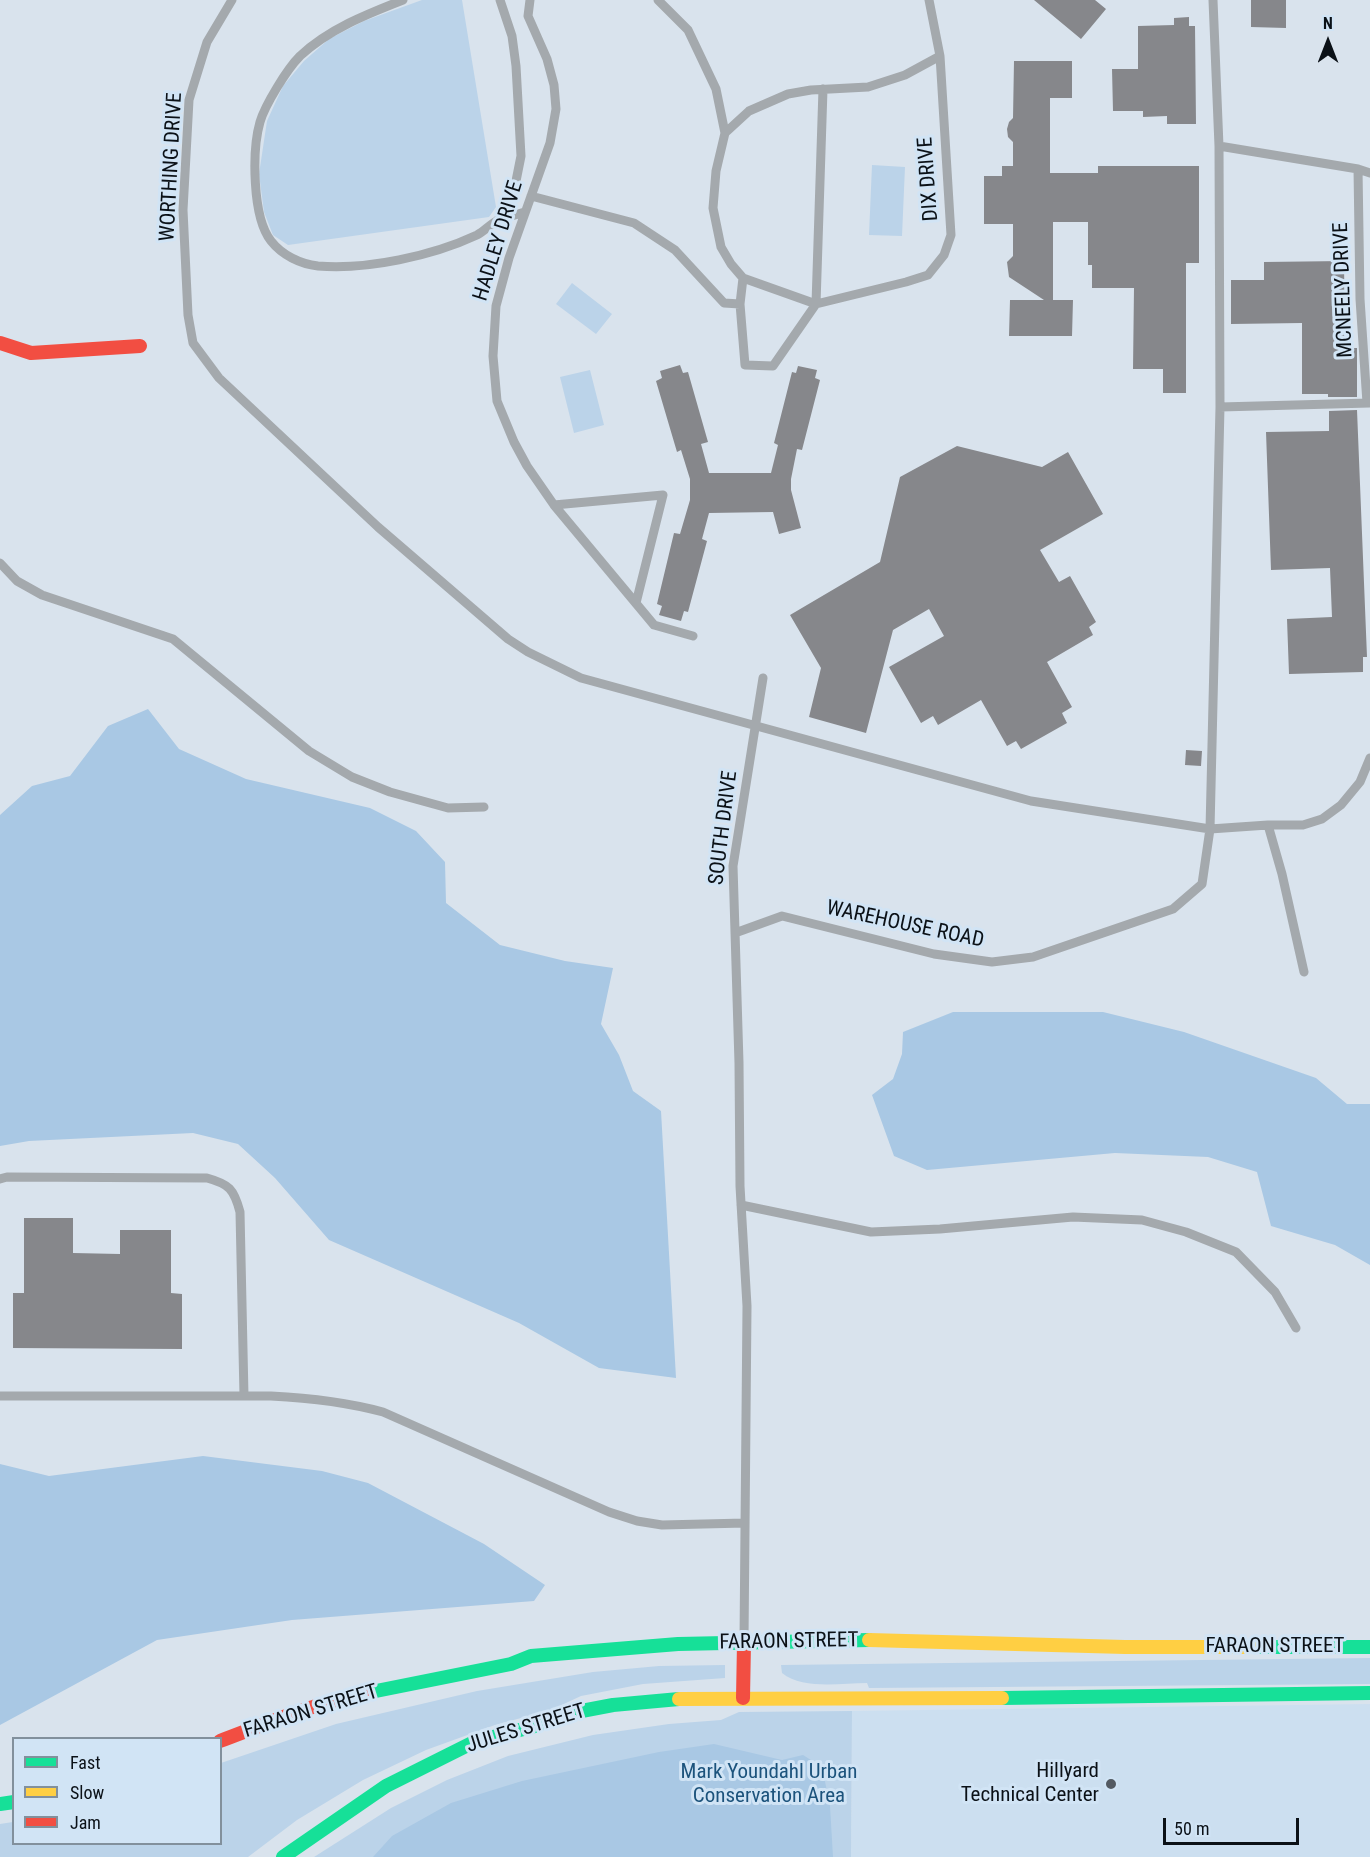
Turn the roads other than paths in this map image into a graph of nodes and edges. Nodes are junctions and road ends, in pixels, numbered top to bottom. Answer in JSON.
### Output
{"nodes":[{"id":1,"x":232,"y":0,"type":"edge"},
{"id":2,"x":403,"y":0,"type":"edge"},
{"id":3,"x":500,"y":0,"type":"edge"},
{"id":4,"x":530,"y":0,"type":"edge"},
{"id":5,"x":658,"y":0,"type":"edge"},
{"id":6,"x":930,"y":0,"type":"edge"},
{"id":7,"x":1213,"y":0,"type":"edge"},
{"id":8,"x":940,"y":56,"type":"junction"},
{"id":9,"x":822,"y":89,"type":"junction"},
{"id":10,"x":725,"y":133,"type":"junction"},
{"id":11,"x":1219,"y":146,"type":"junction"},
{"id":12,"x":1358,"y":169,"type":"junction"},
{"id":13,"x":1370,"y":173,"type":"edge"},
{"id":14,"x":531,"y":196,"type":"junction"},
{"id":15,"x":525,"y":212,"type":"junction"},
{"id":16,"x":498,"y":220,"type":"junction"},
{"id":17,"x":743,"y":278,"type":"junction"},
{"id":18,"x":740,"y":304,"type":"junction"},
{"id":19,"x":816,"y":304,"type":"junction"},
{"id":20,"x":0,"y":343,"type":"edge"},
{"id":21,"x":140,"y":346,"type":"dead end"},
{"id":22,"x":1368,"y":403,"type":"edge"},
{"id":23,"x":1220,"y":407,"type":"junction"},
{"id":24,"x":554,"y":505,"type":"junction"},
{"id":25,"x":0,"y":563,"type":"edge"},
{"id":26,"x":636,"y":603,"type":"junction"},
{"id":27,"x":693,"y":636,"type":"dead end"},
{"id":28,"x":763,"y":678,"type":"dead end"},
{"id":29,"x":756,"y":727,"type":"junction"},
{"id":30,"x":1370,"y":758,"type":"edge"},
{"id":31,"x":484,"y":807,"type":"dead end"},
{"id":32,"x":1268,"y":825,"type":"junction"},
{"id":33,"x":1210,"y":829,"type":"junction"},
{"id":34,"x":735,"y":933,"type":"junction"},
{"id":35,"x":1304,"y":972,"type":"dead end"},
{"id":36,"x":0,"y":1179,"type":"edge"},
{"id":37,"x":741,"y":1205,"type":"junction"},
{"id":38,"x":1296,"y":1328,"type":"dead end"},
{"id":39,"x":0,"y":1396,"type":"edge"},
{"id":40,"x":244,"y":1396,"type":"junction"},
{"id":41,"x":745,"y":1523,"type":"junction"},
{"id":42,"x":744,"y":1643,"type":"junction"},
{"id":43,"x":1370,"y":1647,"type":"edge"},
{"id":44,"x":1370,"y":1693,"type":"edge"},
{"id":45,"x":743,"y":1698,"type":"junction"},
{"id":46,"x":222,"y":1740,"type":"edge"},
{"id":47,"x":283,"y":1857,"type":"edge"}],
"edges":[{"from":1,"to":29,"type":"lane","name":"WORTHING DRIVE"},
{"from":2,"to":16,"type":"lane"},
{"from":3,"to":16,"type":"lane"},
{"from":4,"to":14,"type":"lane","name":"HADLEY DRIVE"},
{"from":5,"to":10,"type":"lane"},
{"from":6,"to":8,"type":"lane","name":"DIX DRIVE"},
{"from":7,"to":11,"type":"lane"},
{"from":8,"to":9,"type":"lane"},
{"from":8,"to":19,"type":"lane","name":"DIX DRIVE"},
{"from":9,"to":10,"type":"lane"},
{"from":9,"to":19,"type":"lane"},
{"from":10,"to":17,"type":"lane"},
{"from":11,"to":12,"type":"lane"},
{"from":11,"to":23,"type":"lane"},
{"from":12,"to":13,"type":"lane"},
{"from":12,"to":22,"type":"lane","name":"MCNEELY DRIVE"},
{"from":14,"to":15,"type":"lane","name":"HADLEY DRIVE"},
{"from":14,"to":18,"type":"lane"},
{"from":15,"to":16,"type":"lane"},
{"from":15,"to":24,"type":"lane","name":"HADLEY DRIVE"},
{"from":17,"to":18,"type":"lane"},
{"from":17,"to":19,"type":"lane"},
{"from":18,"to":19,"type":"lane"},
{"from":20,"to":21,"type":"main road"},
{"from":22,"to":23,"type":"lane","name":"MCNEELY DRIVE"},
{"from":23,"to":33,"type":"lane"},
{"from":24,"to":26,"type":"lane","name":"HADLEY DRIVE"},
{"from":24,"to":26,"type":"lane"},
{"from":25,"to":31,"type":"lane"},
{"from":26,"to":27,"type":"lane","name":"HADLEY DRIVE"},
{"from":28,"to":29,"type":"lane","name":"SOUTH DRIVE"},
{"from":29,"to":33,"type":"lane"},
{"from":29,"to":34,"type":"lane","name":"SOUTH DRIVE"},
{"from":30,"to":32,"type":"lane"},
{"from":32,"to":33,"type":"lane"},
{"from":32,"to":35,"type":"lane"},
{"from":33,"to":34,"type":"lane","name":"WAREHOUSE ROAD"},
{"from":34,"to":37,"type":"lane","name":"SOUTH DRIVE"},
{"from":36,"to":40,"type":"lane"},
{"from":37,"to":38,"type":"lane"},
{"from":37,"to":41,"type":"lane","name":"SOUTH DRIVE"},
{"from":39,"to":40,"type":"lane"},
{"from":40,"to":41,"type":"lane"},
{"from":41,"to":42,"type":"lane","name":"SOUTH DRIVE"},
{"from":42,"to":43,"type":"main road","name":"FARAON STREET"},
{"from":42,"to":45,"type":"main road"},
{"from":42,"to":46,"type":"main road","name":"FARAON STREET"},
{"from":44,"to":45,"type":"main road"},
{"from":45,"to":47,"type":"main road","name":"JULES STREET"}]}
